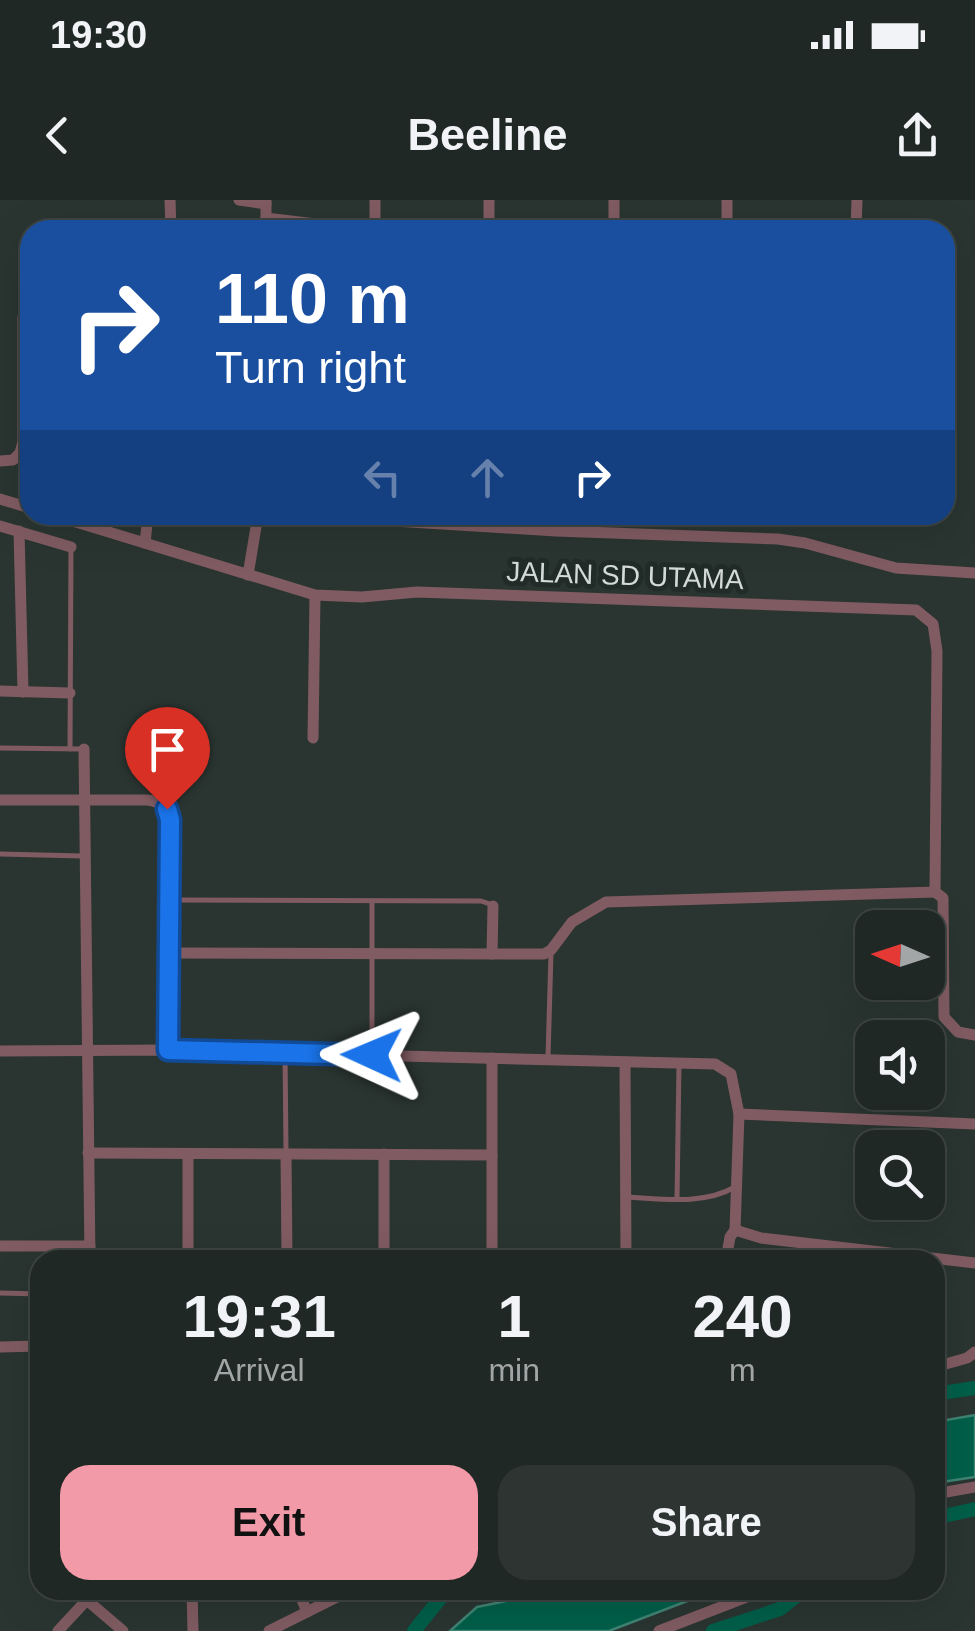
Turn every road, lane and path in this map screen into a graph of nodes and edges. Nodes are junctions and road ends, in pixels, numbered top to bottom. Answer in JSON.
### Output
{"nodes":[{"id":1,"x":239,"y":200,"type":"edge"},
{"id":2,"x":266,"y":213,"type":"edge"},
{"id":3,"x":306,"y":220,"type":"edge"},
{"id":4,"x":86,"y":525,"type":"edge"},
{"id":5,"x":147,"y":525,"type":"edge"},
{"id":6,"x":256,"y":525,"type":"edge"},
{"id":7,"x":459,"y":525,"type":"edge"},
{"id":8,"x":0,"y":526,"type":"edge"},
{"id":9,"x":18,"y":531,"type":"junction"},
{"id":10,"x":145,"y":543,"type":"junction"},
{"id":11,"x":70,"y":547,"type":"joint"},
{"id":12,"x":975,"y":573,"type":"edge"},
{"id":13,"x":248,"y":575,"type":"junction"},
{"id":14,"x":315,"y":595,"type":"junction"},
{"id":15,"x":0,"y":692,"type":"edge"},
{"id":16,"x":23,"y":692,"type":"junction"},
{"id":17,"x":70,"y":692,"type":"junction"},
{"id":18,"x":312,"y":738,"type":"dead end"},
{"id":19,"x":0,"y":748,"type":"edge"},
{"id":20,"x":70,"y":748,"type":"junction"},
{"id":21,"x":84,"y":749,"type":"joint"},
{"id":22,"x":0,"y":800,"type":"edge"},
{"id":23,"x":85,"y":801,"type":"junction"},
{"id":24,"x":0,"y":854,"type":"edge"},
{"id":25,"x":86,"y":856,"type":"junction"},
{"id":26,"x":935,"y":892,"type":"junction"},
{"id":27,"x":171,"y":900,"type":"junction"},
{"id":28,"x":372,"y":902,"type":"junction"},
{"id":29,"x":493,"y":906,"type":"joint"},
{"id":30,"x":551,"y":950,"type":"junction"},
{"id":31,"x":170,"y":952,"type":"junction"},
{"id":32,"x":372,"y":953,"type":"junction"},
{"id":33,"x":492,"y":954,"type":"junction"},
{"id":34,"x":975,"y":1035,"type":"edge"},
{"id":35,"x":86,"y":1050,"type":"junction"},
{"id":36,"x":168,"y":1050,"type":"junction"},
{"id":37,"x":0,"y":1051,"type":"edge"},
{"id":38,"x":285,"y":1053,"type":"junction"},
{"id":39,"x":372,"y":1055,"type":"junction"},
{"id":40,"x":492,"y":1058,"type":"junction"},
{"id":41,"x":548,"y":1060,"type":"junction"},
{"id":42,"x":625,"y":1062,"type":"junction"},
{"id":43,"x":679,"y":1064,"type":"junction"},
{"id":44,"x":739,"y":1114,"type":"junction"},
{"id":45,"x":975,"y":1124,"type":"edge"},
{"id":46,"x":88,"y":1153,"type":"junction"},
{"id":47,"x":188,"y":1154,"type":"junction"},
{"id":48,"x":286,"y":1154,"type":"junction"},
{"id":49,"x":384,"y":1154,"type":"junction"},
{"id":50,"x":492,"y":1155,"type":"junction"},
{"id":51,"x":737,"y":1186,"type":"junction"},
{"id":52,"x":626,"y":1197,"type":"junction"},
{"id":53,"x":677,"y":1199,"type":"junction"},
{"id":54,"x":735,"y":1230,"type":"junction"},
{"id":55,"x":0,"y":1246,"type":"edge"},
{"id":56,"x":51,"y":1250,"type":"edge"},
{"id":57,"x":90,"y":1250,"type":"edge"},
{"id":58,"x":188,"y":1250,"type":"edge"},
{"id":59,"x":287,"y":1250,"type":"edge"},
{"id":60,"x":384,"y":1250,"type":"edge"},
{"id":61,"x":492,"y":1250,"type":"edge"},
{"id":62,"x":626,"y":1250,"type":"edge"},
{"id":63,"x":728,"y":1250,"type":"edge"},
{"id":64,"x":868,"y":1250,"type":"edge"},
{"id":65,"x":945,"y":1259,"type":"edge"},
{"id":66,"x":975,"y":1262,"type":"edge"},
{"id":67,"x":0,"y":1294,"type":"edge"},
{"id":68,"x":30,"y":1294,"type":"edge"},
{"id":69,"x":30,"y":1346,"type":"edge"},
{"id":70,"x":0,"y":1347,"type":"edge"},
{"id":71,"x":975,"y":1352,"type":"edge"},
{"id":72,"x":945,"y":1364,"type":"edge"},
{"id":73,"x":975,"y":1488,"type":"edge"},
{"id":74,"x":945,"y":1492,"type":"edge"},
{"id":75,"x":88,"y":1600,"type":"edge"},
{"id":76,"x":96,"y":1600,"type":"edge"},
{"id":77,"x":192,"y":1600,"type":"edge"},
{"id":78,"x":302,"y":1600,"type":"edge"},
{"id":79,"x":331,"y":1600,"type":"edge"},
{"id":80,"x":739,"y":1600,"type":"edge"},
{"id":81,"x":307,"y":1612,"type":"junction"},
{"id":82,"x":58,"y":1631,"type":"edge"},
{"id":83,"x":123,"y":1631,"type":"edge"},
{"id":84,"x":194,"y":1631,"type":"edge"},
{"id":85,"x":269,"y":1631,"type":"edge"},
{"id":86,"x":659,"y":1631,"type":"edge"}],
"edges":[{"from":1,"to":2,"type":"street"},
{"from":2,"to":3,"type":"street"},
{"from":4,"to":10,"type":"street","name":"JALAN SD UTAMA"},
{"from":5,"to":10,"type":"street"},
{"from":6,"to":13,"type":"street"},
{"from":7,"to":12,"type":"street"},
{"from":8,"to":9,"type":"street"},
{"from":9,"to":11,"type":"street"},
{"from":9,"to":16,"type":"street"},
{"from":10,"to":13,"type":"street","name":"JALAN SD UTAMA"},
{"from":11,"to":17,"type":"lane"},
{"from":13,"to":14,"type":"street","name":"JALAN SD UTAMA"},
{"from":14,"to":18,"type":"street"},
{"from":14,"to":26,"type":"street","name":"JALAN SD UTAMA"},
{"from":15,"to":16,"type":"street"},
{"from":16,"to":17,"type":"street"},
{"from":17,"to":20,"type":"lane"},
{"from":19,"to":20,"type":"lane"},
{"from":20,"to":21,"type":"lane"},
{"from":21,"to":23,"type":"street"},
{"from":22,"to":23,"type":"street"},
{"from":23,"to":25,"type":"street"},
{"from":23,"to":27,"type":"street"},
{"from":24,"to":25,"type":"lane"},
{"from":25,"to":35,"type":"street"},
{"from":26,"to":30,"type":"street"},
{"from":26,"to":34,"type":"street","name":"JALAN SD UTAMA"},
{"from":27,"to":28,"type":"lane"},
{"from":27,"to":31,"type":"street"},
{"from":28,"to":29,"type":"lane"},
{"from":28,"to":32,"type":"lane"},
{"from":29,"to":33,"type":"street"},
{"from":30,"to":33,"type":"street"},
{"from":30,"to":41,"type":"lane"},
{"from":31,"to":32,"type":"street"},
{"from":31,"to":36,"type":"street"},
{"from":32,"to":33,"type":"street"},
{"from":32,"to":39,"type":"lane"},
{"from":35,"to":36,"type":"street"},
{"from":35,"to":37,"type":"street"},
{"from":35,"to":46,"type":"street"},
{"from":36,"to":38,"type":"street"},
{"from":38,"to":39,"type":"street"},
{"from":38,"to":48,"type":"lane"},
{"from":39,"to":40,"type":"street"},
{"from":40,"to":41,"type":"street"},
{"from":40,"to":50,"type":"street"},
{"from":41,"to":42,"type":"street"},
{"from":42,"to":43,"type":"street"},
{"from":42,"to":52,"type":"street"},
{"from":43,"to":44,"type":"street"},
{"from":43,"to":53,"type":"lane"},
{"from":44,"to":45,"type":"street"},
{"from":44,"to":51,"type":"street"},
{"from":46,"to":47,"type":"street"},
{"from":46,"to":57,"type":"street"},
{"from":47,"to":48,"type":"street"},
{"from":47,"to":58,"type":"street"},
{"from":48,"to":49,"type":"street"},
{"from":48,"to":59,"type":"street"},
{"from":49,"to":50,"type":"street"},
{"from":49,"to":60,"type":"street"},
{"from":50,"to":61,"type":"street"},
{"from":51,"to":53,"type":"lane"},
{"from":51,"to":54,"type":"street"},
{"from":52,"to":53,"type":"lane"},
{"from":52,"to":62,"type":"street"},
{"from":54,"to":63,"type":"street"},
{"from":54,"to":64,"type":"street"},
{"from":55,"to":56,"type":"street"},
{"from":65,"to":66,"type":"street"},
{"from":67,"to":68,"type":"lane"},
{"from":69,"to":70,"type":"street"},
{"from":71,"to":72,"type":"street"},
{"from":73,"to":74,"type":"street"},
{"from":75,"to":82,"type":"street"},
{"from":76,"to":83,"type":"street"},
{"from":77,"to":84,"type":"street"},
{"from":78,"to":81,"type":"street"},
{"from":79,"to":81,"type":"street"},
{"from":80,"to":86,"type":"street"},
{"from":81,"to":85,"type":"street"}]}
